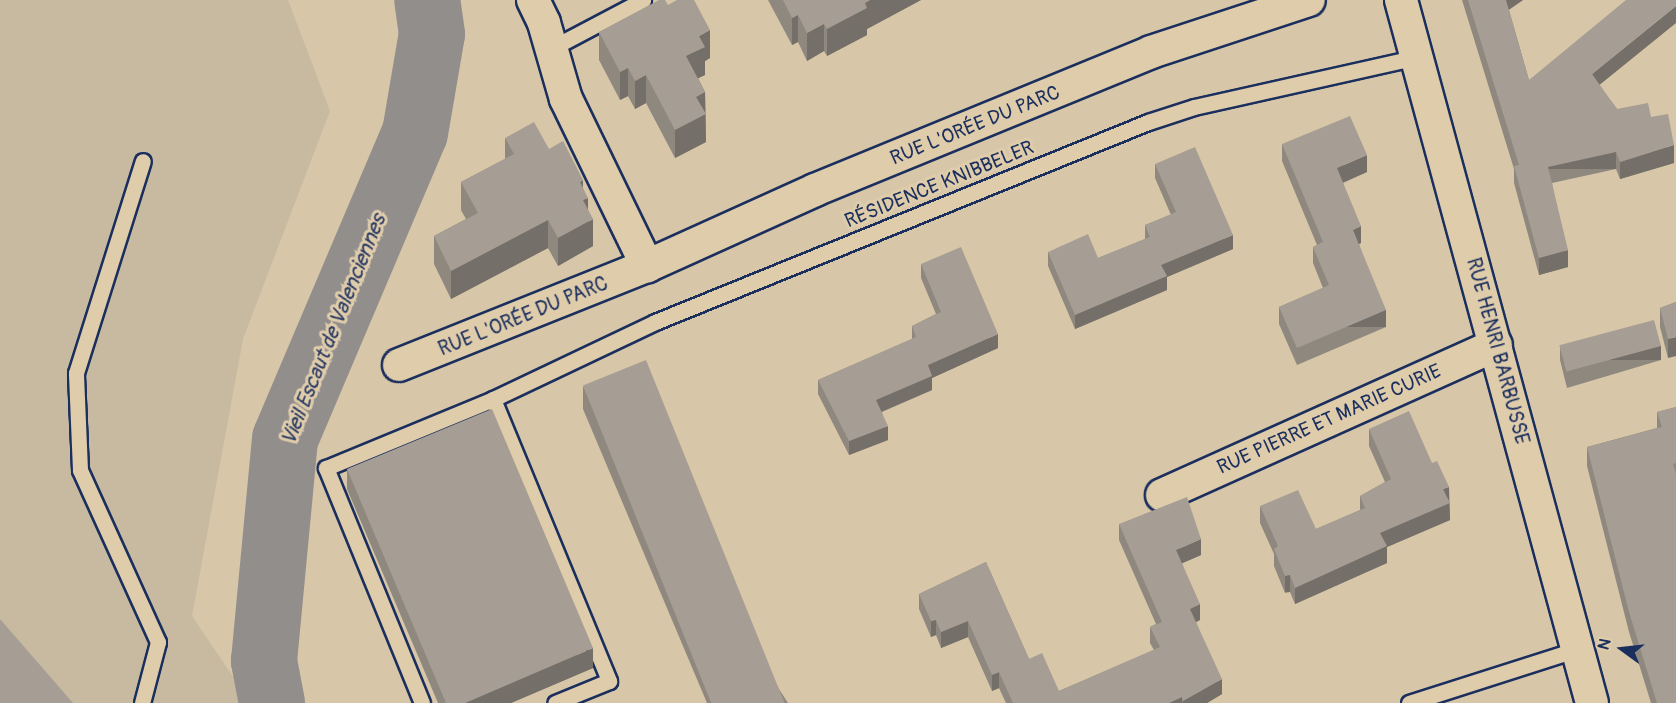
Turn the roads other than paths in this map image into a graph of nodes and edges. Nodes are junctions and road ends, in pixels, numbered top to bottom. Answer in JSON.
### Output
{"nodes":[{"id":1,"x":533,"y":0,"type":"edge"},
{"id":2,"x":643,"y":0,"type":"edge"},
{"id":3,"x":1309,"y":0,"type":"edge"},
{"id":4,"x":1401,"y":0,"type":"edge"},
{"id":5,"x":552,"y":48,"type":"junction"},
{"id":6,"x":1417,"y":57,"type":"junction"},
{"id":7,"x":143,"y":161,"type":"dead end"},
{"id":8,"x":647,"y":266,"type":"junction"},
{"id":9,"x":1496,"y":345,"type":"junction"},
{"id":10,"x":399,"y":365,"type":"dead end"},
{"id":11,"x":493,"y":399,"type":"junction"},
{"id":12,"x":1162,"y":495,"type":"dead end"},
{"id":13,"x":1578,"y":649,"type":"junction"},
{"id":14,"x":142,"y":703,"type":"edge"},
{"id":15,"x":422,"y":703,"type":"edge"},
{"id":16,"x":555,"y":703,"type":"edge"},
{"id":17,"x":1409,"y":703,"type":"edge"},
{"id":18,"x":1592,"y":703,"type":"edge"}],
"edges":[{"from":1,"to":5,"type":"street"},
{"from":2,"to":5,"type":"lane"},
{"from":3,"to":8,"type":"street","name":"RUE L'ORÉE DU PARC"},
{"from":4,"to":6,"type":"street","name":"RUE HENRI BARBUSSE"},
{"from":5,"to":8,"type":"street"},
{"from":6,"to":9,"type":"street","name":"RUE HENRI BARBUSSE"},
{"from":6,"to":11,"type":"lane","name":"RÉSIDENCE KNIBBELER"},
{"from":7,"to":14,"type":"lane"},
{"from":8,"to":10,"type":"street","name":"RUE L'ORÉE DU PARC"},
{"from":9,"to":12,"type":"street","name":"RUE PIERRE ET MARIE CURIE"},
{"from":9,"to":13,"type":"street","name":"RUE HENRI BARBUSSE"},
{"from":11,"to":15,"type":"lane","name":"RÉSIDENCE KNIBBELER"},
{"from":11,"to":16,"type":"lane"},
{"from":13,"to":17,"type":"lane"},
{"from":13,"to":18,"type":"street","name":"RUE HENRI BARBUSSE"}]}
